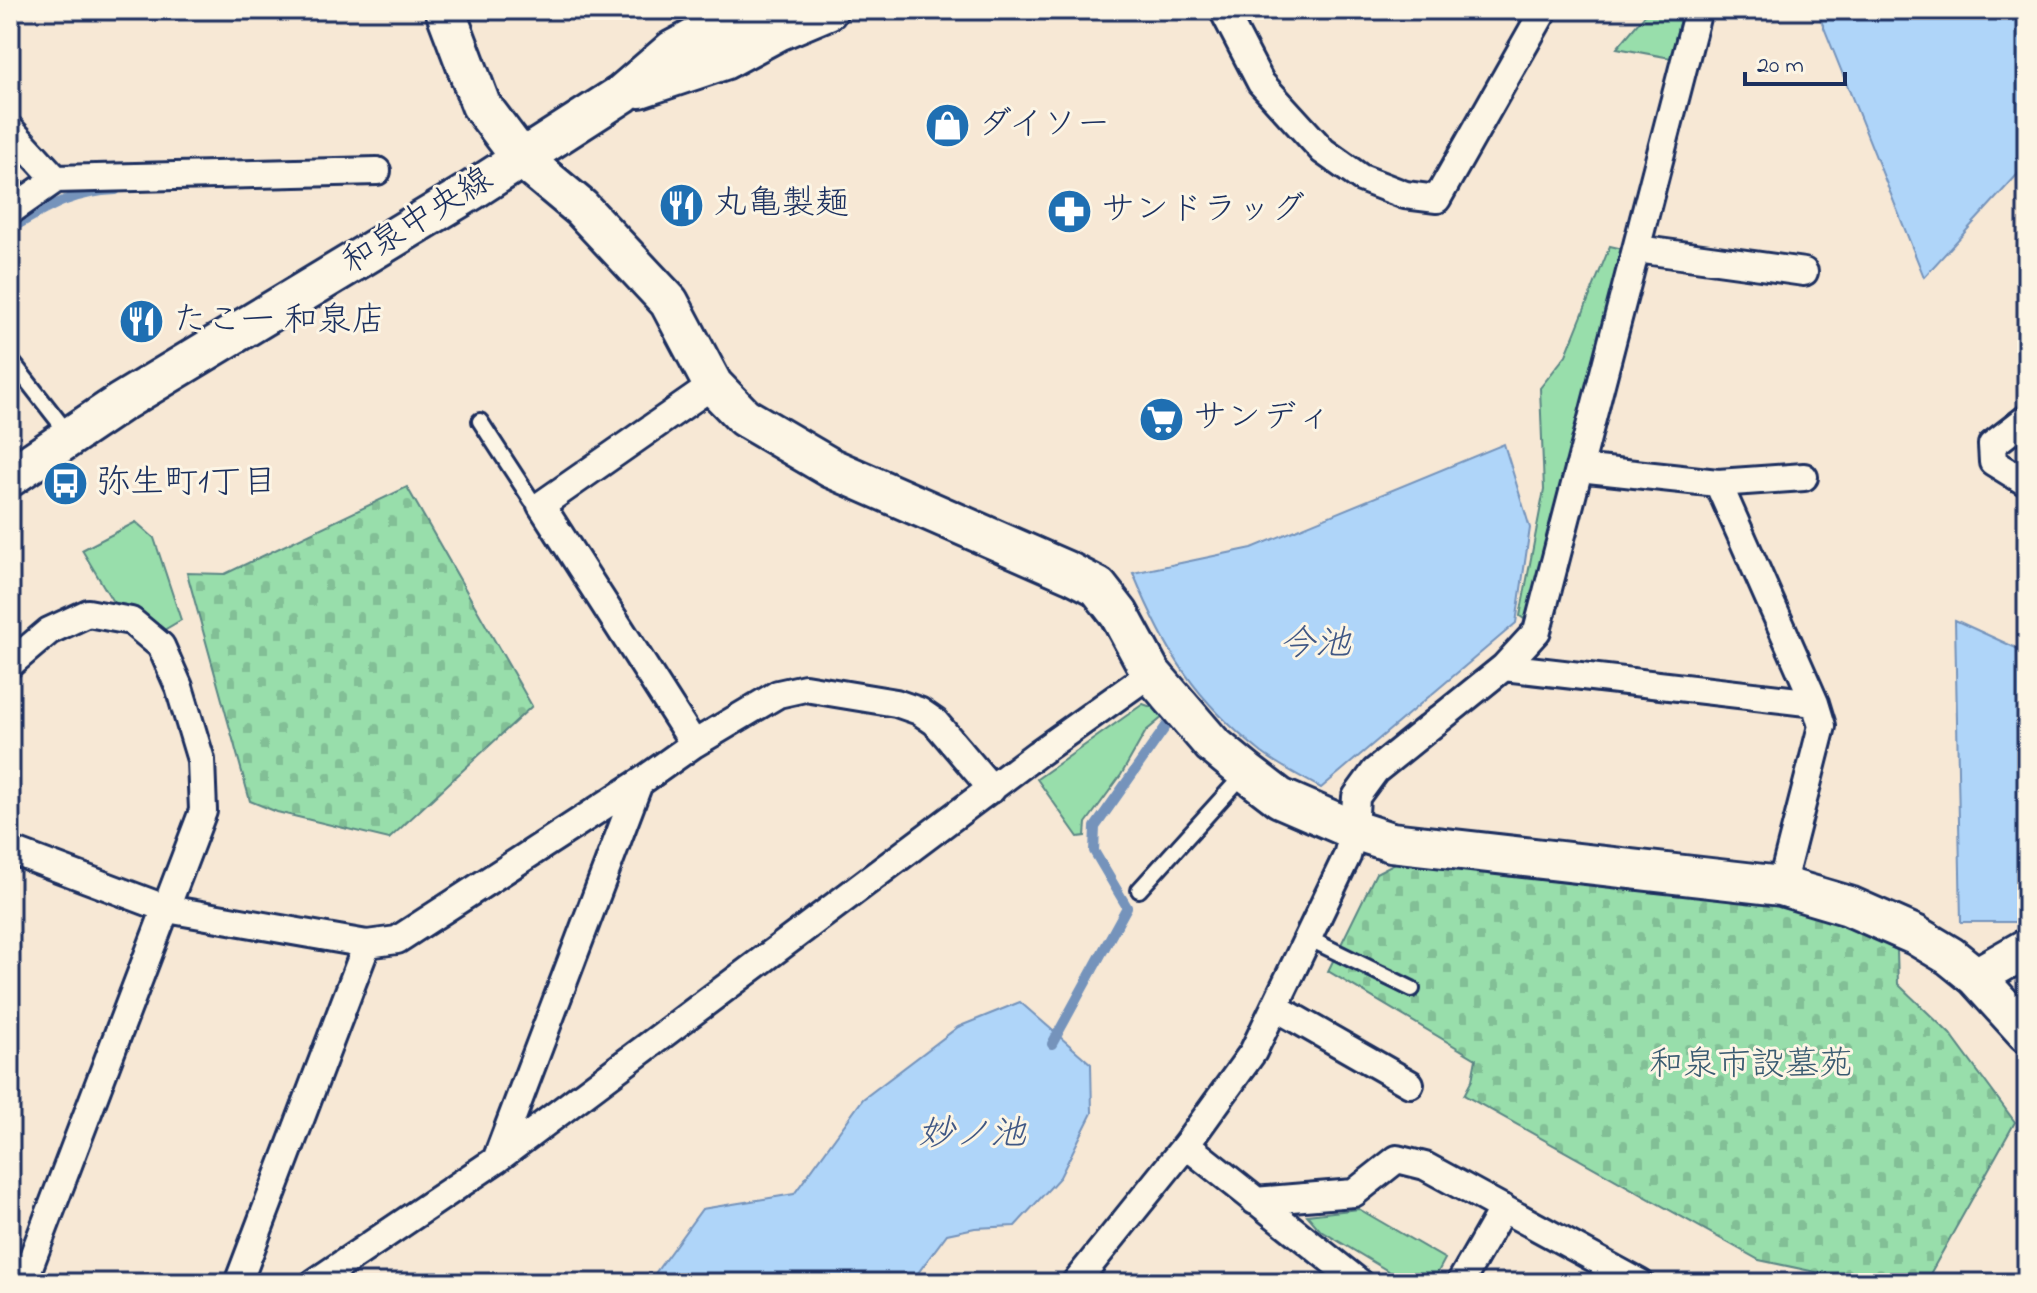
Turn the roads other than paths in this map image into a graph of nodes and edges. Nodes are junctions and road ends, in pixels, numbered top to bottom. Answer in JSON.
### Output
{"nodes":[{"id":1,"x":445,"y":10,"type":"edge"},
{"id":2,"x":748,"y":10,"type":"edge"},
{"id":3,"x":828,"y":10,"type":"edge"},
{"id":4,"x":1223,"y":10,"type":"edge"},
{"id":5,"x":1544,"y":10,"type":"edge"},
{"id":6,"x":1698,"y":10,"type":"edge"},
{"id":7,"x":622,"y":94,"type":"junction"},
{"id":8,"x":10,"y":129,"type":"edge"},
{"id":9,"x":521,"y":158,"type":"junction"},
{"id":10,"x":377,"y":171,"type":"dead end"},
{"id":11,"x":56,"y":179,"type":"junction"},
{"id":12,"x":10,"y":211,"type":"edge"},
{"id":13,"x":1637,"y":249,"type":"junction"},
{"id":14,"x":1804,"y":272,"type":"dead end"},
{"id":15,"x":10,"y":359,"type":"edge"},
{"id":16,"x":713,"y":385,"type":"junction"},
{"id":17,"x":480,"y":421,"type":"dead end"},
{"id":18,"x":2026,"y":423,"type":"edge"},
{"id":19,"x":70,"y":436,"type":"junction"},
{"id":20,"x":1579,"y":468,"type":"junction"},
{"id":21,"x":10,"y":477,"type":"edge"},
{"id":22,"x":1804,"y":477,"type":"dead end"},
{"id":23,"x":1718,"y":483,"type":"junction"},
{"id":24,"x":2027,"y":483,"type":"edge"},
{"id":25,"x":541,"y":505,"type":"junction"},
{"id":26,"x":10,"y":664,"type":"edge"},
{"id":27,"x":1504,"y":667,"type":"junction"},
{"id":28,"x":1151,"y":673,"type":"junction"},
{"id":29,"x":1815,"y":703,"type":"junction"},
{"id":30,"x":694,"y":744,"type":"junction"},
{"id":31,"x":1246,"y":772,"type":"junction"},
{"id":32,"x":639,"y":783,"type":"junction"},
{"id":33,"x":992,"y":789,"type":"junction"},
{"id":34,"x":1354,"y":830,"type":"junction"},
{"id":35,"x":10,"y":850,"type":"edge"},
{"id":36,"x":1781,"y":886,"type":"junction"},
{"id":37,"x":1139,"y":890,"type":"dead end"},
{"id":38,"x":167,"y":909,"type":"junction"},
{"id":39,"x":1308,"y":938,"type":"junction"},
{"id":40,"x":367,"y":944,"type":"junction"},
{"id":41,"x":2027,"y":948,"type":"edge"},
{"id":42,"x":1976,"y":977,"type":"junction"},
{"id":43,"x":1412,"y":989,"type":"dead end"},
{"id":44,"x":1275,"y":1007,"type":"junction"},
{"id":45,"x":2027,"y":1033,"type":"edge"},
{"id":46,"x":1410,"y":1084,"type":"dead end"},
{"id":47,"x":1186,"y":1145,"type":"junction"},
{"id":48,"x":496,"y":1160,"type":"junction"},
{"id":49,"x":1255,"y":1201,"type":"junction"},
{"id":50,"x":1503,"y":1208,"type":"junction"},
{"id":51,"x":1342,"y":1278,"type":"edge"},
{"id":52,"x":23,"y":1283,"type":"edge"},
{"id":53,"x":238,"y":1283,"type":"edge"},
{"id":54,"x":314,"y":1283,"type":"edge"},
{"id":55,"x":1075,"y":1283,"type":"edge"},
{"id":56,"x":1460,"y":1283,"type":"edge"},
{"id":57,"x":1640,"y":1283,"type":"edge"}],
"edges":[{"from":1,"to":9,"type":"street"},
{"from":2,"to":7,"type":"street","name":"和泉中央線"},
{"from":3,"to":7,"type":"street","name":"和泉中央線"},
{"from":4,"to":5,"type":"street"},
{"from":6,"to":13,"type":"street"},
{"from":7,"to":9,"type":"street","name":"和泉中央線"},
{"from":8,"to":11,"type":"street"},
{"from":9,"to":16,"type":"street"},
{"from":9,"to":19,"type":"street","name":"和泉中央線"},
{"from":10,"to":11,"type":"street"},
{"from":11,"to":12,"type":"street"},
{"from":13,"to":14,"type":"street"},
{"from":13,"to":20,"type":"street"},
{"from":15,"to":19,"type":"lane"},
{"from":16,"to":25,"type":"street"},
{"from":16,"to":28,"type":"street"},
{"from":17,"to":25,"type":"lane"},
{"from":18,"to":24,"type":"street"},
{"from":19,"to":21,"type":"street","name":"和泉中央線"},
{"from":20,"to":23,"type":"street"},
{"from":20,"to":27,"type":"street"},
{"from":22,"to":23,"type":"street"},
{"from":23,"to":29,"type":"street"},
{"from":25,"to":30,"type":"street"},
{"from":26,"to":38,"type":"street"},
{"from":27,"to":29,"type":"street"},
{"from":27,"to":34,"type":"street"},
{"from":28,"to":31,"type":"street"},
{"from":28,"to":33,"type":"street"},
{"from":29,"to":36,"type":"street"},
{"from":30,"to":32,"type":"street"},
{"from":30,"to":33,"type":"street"},
{"from":31,"to":34,"type":"street"},
{"from":31,"to":37,"type":"lane"},
{"from":32,"to":40,"type":"street"},
{"from":32,"to":48,"type":"street"},
{"from":33,"to":48,"type":"street"},
{"from":34,"to":36,"type":"street"},
{"from":34,"to":39,"type":"street"},
{"from":35,"to":38,"type":"street"},
{"from":36,"to":42,"type":"street"},
{"from":38,"to":40,"type":"street"},
{"from":38,"to":52,"type":"street"},
{"from":39,"to":43,"type":"lane"},
{"from":39,"to":44,"type":"street"},
{"from":40,"to":53,"type":"street"},
{"from":41,"to":42,"type":"street"},
{"from":42,"to":45,"type":"street"},
{"from":44,"to":46,"type":"street"},
{"from":44,"to":47,"type":"street"},
{"from":47,"to":49,"type":"street"},
{"from":47,"to":55,"type":"street"},
{"from":48,"to":54,"type":"street"},
{"from":49,"to":50,"type":"street"},
{"from":49,"to":51,"type":"street"},
{"from":50,"to":56,"type":"street"},
{"from":50,"to":57,"type":"street"}]}
